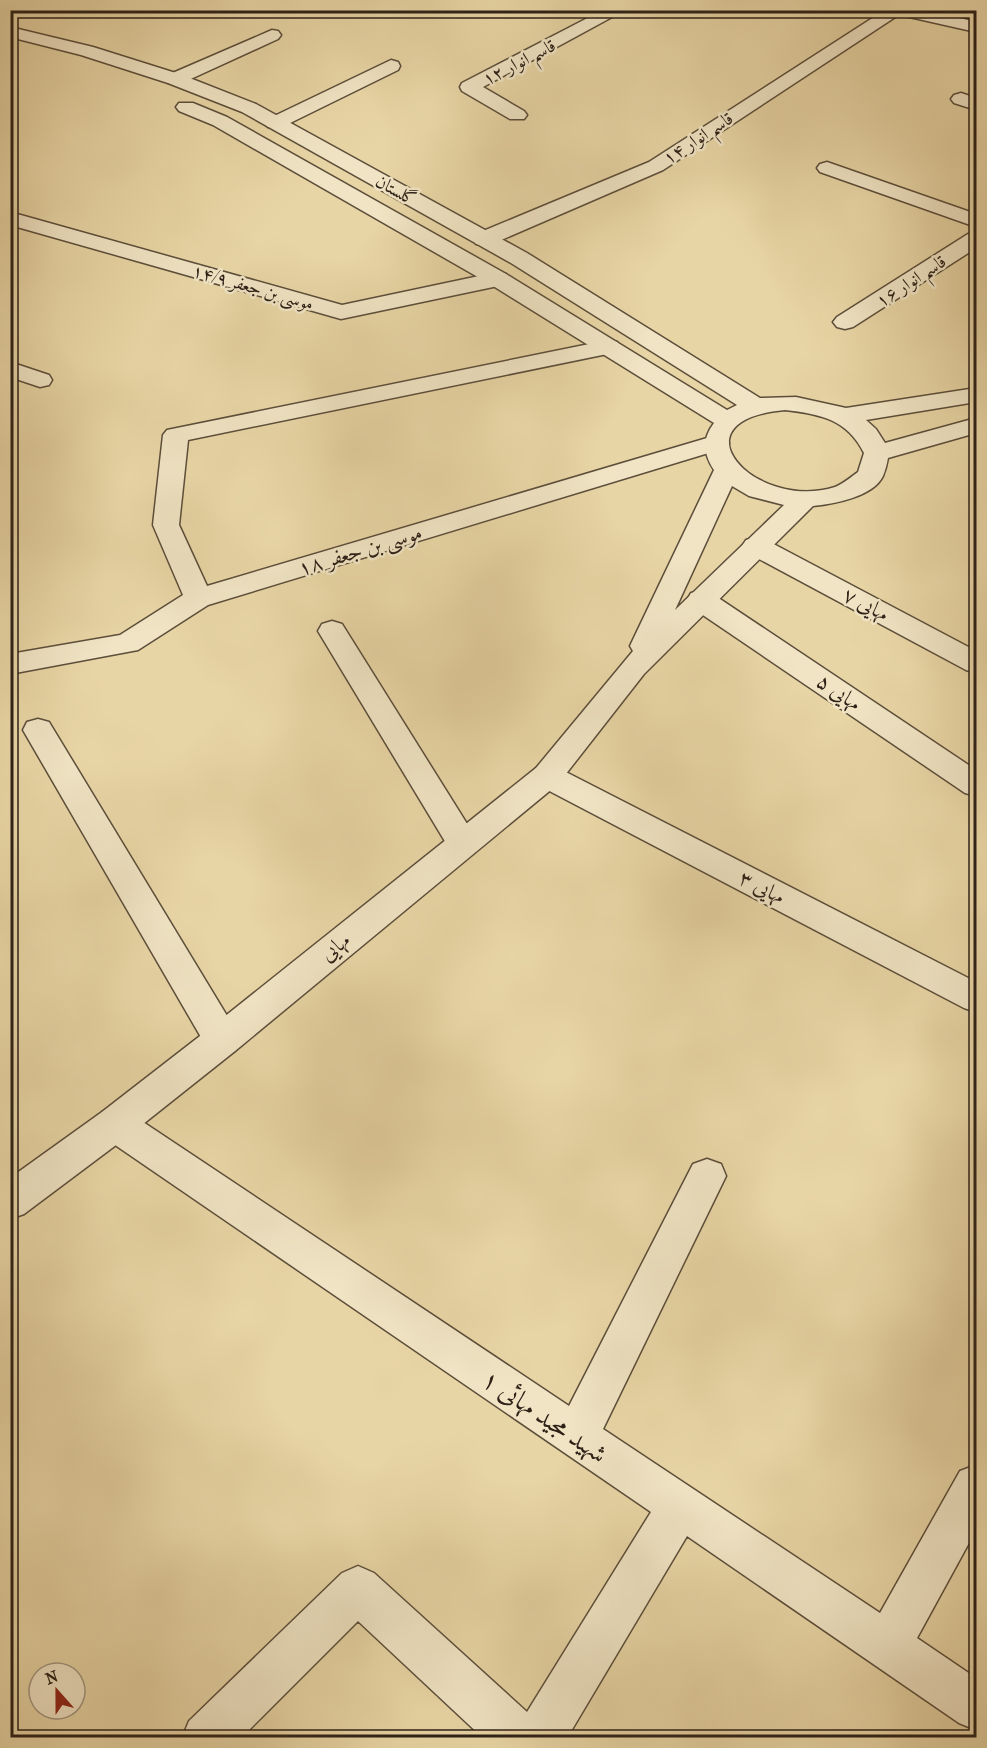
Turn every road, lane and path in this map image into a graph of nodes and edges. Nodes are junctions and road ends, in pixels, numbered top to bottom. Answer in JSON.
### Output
{"nodes":[{"id":1,"x":617,"y":10,"type":"edge"},
{"id":2,"x":900,"y":10,"type":"edge"},
{"id":3,"x":976,"y":27,"type":"edge"},
{"id":4,"x":10,"y":32,"type":"edge"},
{"id":5,"x":272,"y":35,"type":"dead end"},
{"id":6,"x":10,"y":51,"type":"edge"},
{"id":7,"x":391,"y":66,"type":"dead end"},
{"id":8,"x":175,"y":79,"type":"junction"},
{"id":9,"x":159,"y":96,"type":"junction"},
{"id":10,"x":518,"y":115,"type":"dead end"},
{"id":11,"x":275,"y":123,"type":"junction"},
{"id":12,"x":827,"y":168,"type":"dead end"},
{"id":13,"x":10,"y":218,"type":"edge"},
{"id":14,"x":976,"y":221,"type":"edge"},
{"id":15,"x":976,"y":238,"type":"edge"},
{"id":16,"x":484,"y":239,"type":"junction"},
{"id":17,"x":498,"y":279,"type":"junction"},
{"id":18,"x":845,"y":322,"type":"dead end"},
{"id":19,"x":609,"y":347,"type":"junction"},
{"id":20,"x":10,"y":369,"type":"edge"},
{"id":21,"x":40,"y":380,"type":"dead end"},
{"id":22,"x":976,"y":395,"type":"edge"},
{"id":23,"x":756,"y":406,"type":"junction"},
{"id":24,"x":844,"y":416,"type":"junction"},
{"id":25,"x":976,"y":425,"type":"edge"},
{"id":26,"x":722,"y":432,"type":"junction"},
{"id":27,"x":877,"y":453,"type":"junction"},
{"id":28,"x":727,"y":470,"type":"junction"},
{"id":29,"x":806,"y":498,"type":"junction"},
{"id":30,"x":756,"y":546,"type":"junction"},
{"id":31,"x":198,"y":598,"type":"junction"},
{"id":32,"x":701,"y":600,"type":"junction"},
{"id":33,"x":332,"y":631,"type":"dead end"},
{"id":34,"x":976,"y":663,"type":"edge"},
{"id":35,"x":10,"y":664,"type":"edge"},
{"id":36,"x":634,"y":667,"type":"junction"},
{"id":37,"x":38,"y":730,"type":"dead end"},
{"id":38,"x":547,"y":776,"type":"junction"},
{"id":39,"x":976,"y":785,"type":"edge"},
{"id":40,"x":463,"y":844,"type":"junction"},
{"id":41,"x":976,"y":998,"type":"edge"},
{"id":42,"x":222,"y":1040,"type":"junction"},
{"id":43,"x":115,"y":1124,"type":"junction"},
{"id":44,"x":708,"y":1176,"type":"dead end"},
{"id":45,"x":10,"y":1201,"type":"edge"},
{"id":46,"x":576,"y":1437,"type":"junction"},
{"id":47,"x":976,"y":1487,"type":"edge"},
{"id":48,"x":679,"y":1507,"type":"junction"},
{"id":49,"x":887,"y":1646,"type":"junction"},
{"id":50,"x":976,"y":1706,"type":"edge"},
{"id":51,"x":206,"y":1737,"type":"edge"},
{"id":52,"x":519,"y":1737,"type":"edge"},
{"id":53,"x":538,"y":1737,"type":"edge"}],
"edges":[{"from":1,"to":10,"type":"street","name":"قاسم انوار ۱۲"},
{"from":2,"to":3,"type":"street"},
{"from":2,"to":16,"type":"street","name":"قاسم انوار ۱۴"},
{"from":4,"to":8,"type":"street","name":"گلستان"},
{"from":5,"to":8,"type":"street"},
{"from":6,"to":9,"type":"street","name":"گلستان"},
{"from":7,"to":11,"type":"street"},
{"from":8,"to":9,"type":"street"},
{"from":8,"to":11,"type":"street","name":"گلستان"},
{"from":9,"to":17,"type":"street","name":"گلستان"},
{"from":11,"to":16,"type":"street","name":"گلستان"},
{"from":12,"to":14,"type":"street"},
{"from":13,"to":17,"type":"street","name":"موسی بن جعفر ۱۴/۹"},
{"from":15,"to":18,"type":"street","name":"قاسم انوار ۱۶"},
{"from":16,"to":23,"type":"street","name":"گلستان"},
{"from":17,"to":19,"type":"street","name":"گلستان"},
{"from":19,"to":26,"type":"street","name":"گلستان"},
{"from":19,"to":31,"type":"street"},
{"from":20,"to":21,"type":"street"},
{"from":22,"to":24,"type":"street"},
{"from":23,"to":24,"type":"street"},
{"from":23,"to":26,"type":"street"},
{"from":24,"to":27,"type":"street"},
{"from":25,"to":27,"type":"street"},
{"from":26,"to":28,"type":"street"},
{"from":26,"to":31,"type":"street","name":"موسی بن جعفر ۱۸"},
{"from":27,"to":29,"type":"street"},
{"from":28,"to":29,"type":"street"},
{"from":28,"to":36,"type":"street"},
{"from":29,"to":30,"type":"street"},
{"from":30,"to":32,"type":"street"},
{"from":30,"to":34,"type":"street","name":"مهایی ۷"},
{"from":31,"to":35,"type":"street","name":"موسی بن جعفر ۱۸"},
{"from":32,"to":36,"type":"street"},
{"from":32,"to":39,"type":"street","name":"مهایی ۵"},
{"from":33,"to":40,"type":"street"},
{"from":36,"to":38,"type":"street","name":"مهایی"},
{"from":37,"to":42,"type":"street"},
{"from":38,"to":40,"type":"street","name":"مهایی"},
{"from":38,"to":41,"type":"street","name":"مهایی ۳"},
{"from":40,"to":42,"type":"street","name":"مهایی"},
{"from":42,"to":43,"type":"street","name":"مهایی"},
{"from":43,"to":45,"type":"street","name":"مهایی"},
{"from":43,"to":46,"type":"street","name":"شهید مجید مهائی ۱"},
{"from":44,"to":46,"type":"street"},
{"from":46,"to":48,"type":"street","name":"شهید مجید مهائی ۱"},
{"from":47,"to":49,"type":"street"},
{"from":48,"to":49,"type":"street","name":"شهید مجید مهائی ۱"},
{"from":48,"to":53,"type":"street"},
{"from":49,"to":50,"type":"street","name":"شهید مجید مهائی ۱"},
{"from":51,"to":52,"type":"street"}]}
